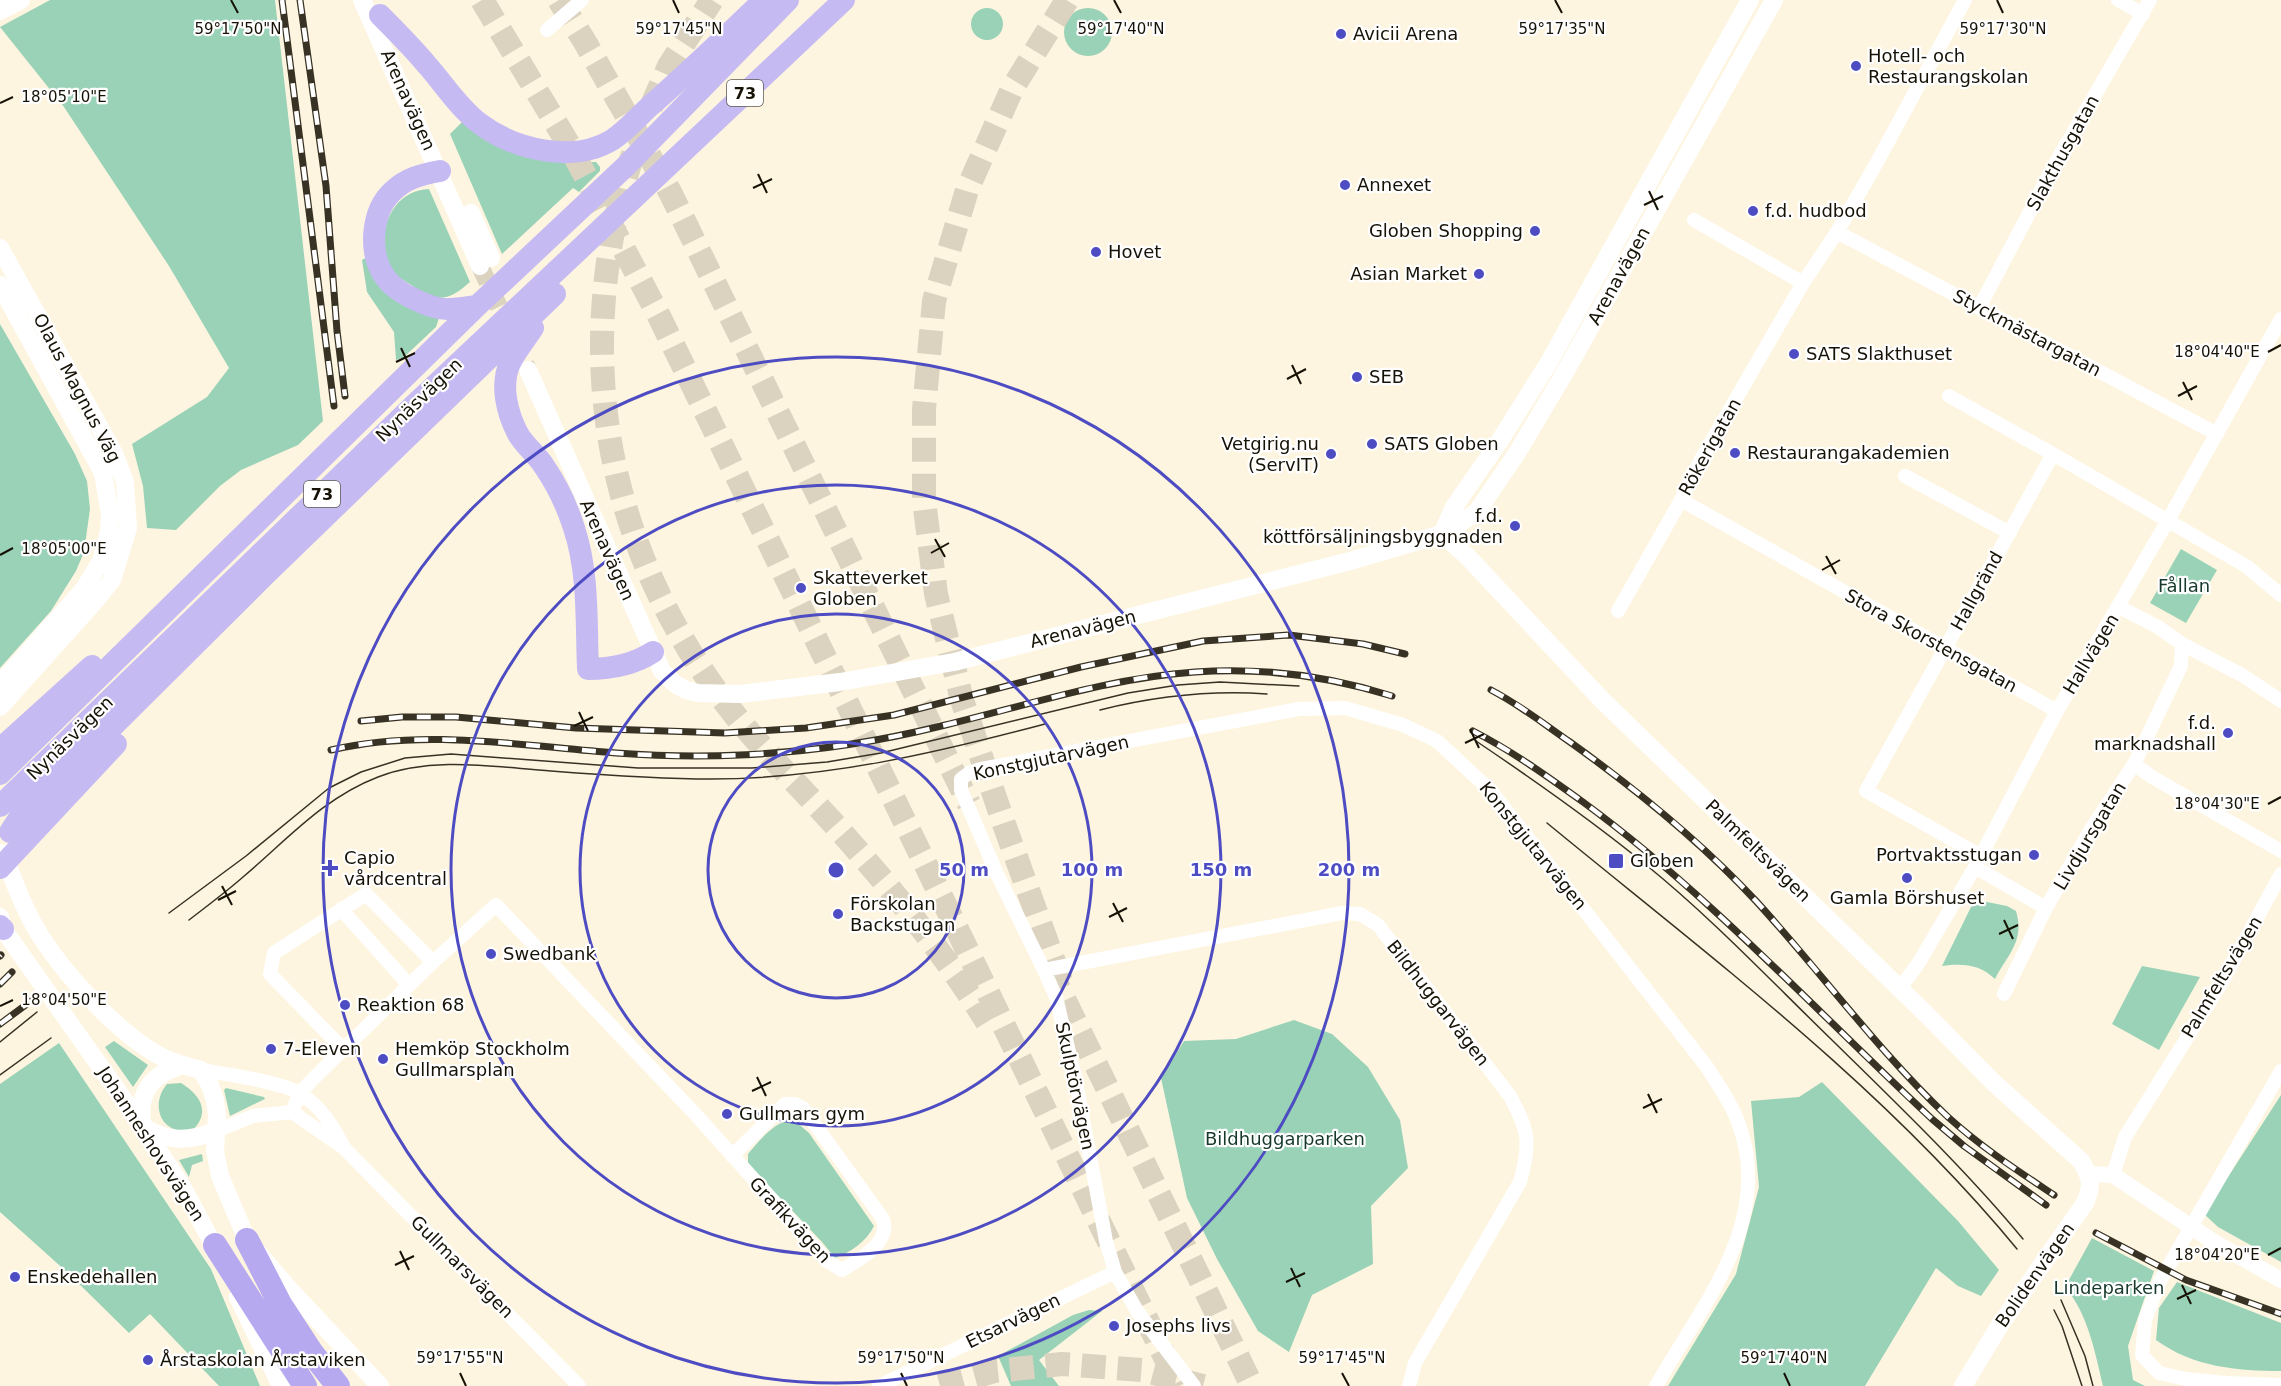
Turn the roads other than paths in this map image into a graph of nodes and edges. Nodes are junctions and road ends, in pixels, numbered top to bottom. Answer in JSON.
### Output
{"nodes":[{"id":1,"x":21,"y":0,"type":"edge"},
{"id":2,"x":362,"y":0,"type":"edge"},
{"id":3,"x":582,"y":0,"type":"edge"},
{"id":4,"x":764,"y":0,"type":"edge"},
{"id":5,"x":788,"y":0,"type":"edge"},
{"id":6,"x":844,"y":0,"type":"edge"},
{"id":7,"x":1750,"y":0,"type":"edge"},
{"id":8,"x":1774,"y":0,"type":"edge"},
{"id":9,"x":1965,"y":0,"type":"edge"},
{"id":10,"x":2118,"y":0,"type":"edge"},
{"id":11,"x":2150,"y":0,"type":"edge"},
{"id":12,"x":376,"y":8,"type":"edge"},
{"id":13,"x":0,"y":11,"type":"edge"},
{"id":14,"x":2143,"y":14,"type":"junction"},
{"id":15,"x":547,"y":30,"type":"dead end"},
{"id":16,"x":440,"y":171,"type":"junction"},
{"id":17,"x":646,"y":186,"type":"junction"},
{"id":18,"x":1694,"y":220,"type":"dead end"},
{"id":19,"x":1837,"y":232,"type":"junction"},
{"id":20,"x":0,"y":248,"type":"edge"},
{"id":21,"x":1803,"y":283,"type":"junction"},
{"id":22,"x":0,"y":285,"type":"edge"},
{"id":23,"x":555,"y":294,"type":"junction"},
{"id":24,"x":477,"y":306,"type":"junction"},
{"id":25,"x":1978,"y":308,"type":"junction"},
{"id":26,"x":2279,"y":327,"type":"edge"},
{"id":27,"x":531,"y":366,"type":"tunnel mouth"},
{"id":28,"x":1949,"y":396,"type":"dead end"},
{"id":29,"x":2217,"y":434,"type":"junction"},
{"id":30,"x":2053,"y":454,"type":"junction"},
{"id":31,"x":1905,"y":476,"type":"dead end"},
{"id":32,"x":1681,"y":500,"type":"junction"},
{"id":33,"x":2167,"y":522,"type":"junction"},
{"id":34,"x":2010,"y":533,"type":"junction"},
{"id":35,"x":1442,"y":534,"type":"junction"},
{"id":36,"x":265,"y":575,"type":"junction"},
{"id":37,"x":2281,"y":595,"type":"edge"},
{"id":38,"x":173,"y":606,"type":"junction"},
{"id":39,"x":2119,"y":607,"type":"junction"},
{"id":40,"x":1618,"y":611,"type":"dead end"},
{"id":41,"x":2182,"y":644,"type":"junction"},
{"id":42,"x":1944,"y":649,"type":"junction"},
{"id":43,"x":657,"y":650,"type":"junction"},
{"id":44,"x":10,"y":682,"type":"edge"},
{"id":45,"x":2281,"y":701,"type":"edge"},
{"id":46,"x":0,"y":707,"type":"edge"},
{"id":47,"x":2057,"y":711,"type":"junction"},
{"id":48,"x":0,"y":749,"type":"edge"},
{"id":49,"x":2134,"y":764,"type":"junction"},
{"id":50,"x":0,"y":774,"type":"edge"},
{"id":51,"x":961,"y":779,"type":"joint"},
{"id":52,"x":0,"y":805,"type":"edge"},
{"id":53,"x":10,"y":832,"type":"junction"},
{"id":54,"x":2281,"y":851,"type":"edge"},
{"id":55,"x":1,"y":859,"type":"edge"},
{"id":56,"x":1978,"y":861,"type":"junction"},
{"id":57,"x":2281,"y":874,"type":"edge"},
{"id":58,"x":2046,"y":908,"type":"junction"},
{"id":59,"x":341,"y":909,"type":"junction"},
{"id":60,"x":1,"y":923,"type":"edge"},
{"id":61,"x":433,"y":962,"type":"junction"},
{"id":62,"x":1044,"y":970,"type":"junction"},
{"id":63,"x":410,"y":985,"type":"junction"},
{"id":64,"x":1900,"y":988,"type":"junction"},
{"id":65,"x":2004,"y":994,"type":"dead end"},
{"id":66,"x":344,"y":1050,"type":"junction"},
{"id":67,"x":183,"y":1065,"type":"junction"},
{"id":68,"x":201,"y":1070,"type":"junction"},
{"id":69,"x":2281,"y":1071,"type":"edge"},
{"id":70,"x":300,"y":1093,"type":"junction"},
{"id":71,"x":292,"y":1112,"type":"junction"},
{"id":72,"x":143,"y":1126,"type":"junction"},
{"id":73,"x":216,"y":1131,"type":"junction"},
{"id":74,"x":344,"y":1148,"type":"junction"},
{"id":75,"x":732,"y":1156,"type":"junction"},
{"id":76,"x":2085,"y":1167,"type":"junction"},
{"id":77,"x":2113,"y":1175,"type":"junction"},
{"id":78,"x":2190,"y":1226,"type":"junction"},
{"id":79,"x":247,"y":1240,"type":"junction"},
{"id":80,"x":214,"y":1245,"type":"junction"},
{"id":81,"x":1115,"y":1272,"type":"junction"},
{"id":82,"x":2281,"y":1280,"type":"edge"},
{"id":83,"x":2281,"y":1385,"type":"edge"},
{"id":84,"x":281,"y":1386,"type":"edge"},
{"id":85,"x":305,"y":1386,"type":"edge"},
{"id":86,"x":338,"y":1386,"type":"edge"},
{"id":87,"x":381,"y":1386,"type":"edge"},
{"id":88,"x":579,"y":1386,"type":"edge"},
{"id":89,"x":879,"y":1386,"type":"edge"},
{"id":90,"x":1194,"y":1386,"type":"edge"},
{"id":91,"x":1409,"y":1386,"type":"edge"},
{"id":92,"x":1656,"y":1386,"type":"edge"},
{"id":93,"x":1963,"y":1386,"type":"edge"}],
"edges":[{"from":1,"to":13,"type":"main road"},
{"from":2,"to":16,"type":"main road","name":"Arenavägen"},
{"from":3,"to":15,"type":"street"},
{"from":4,"to":12,"type":"highway"},
{"from":5,"to":24,"type":"highway","name":"Nynäsvägen","number":"73"},
{"from":6,"to":17,"type":"highway","name":"Nynäsvägen","number":"73"},
{"from":7,"to":35,"type":"main road","name":"Arenavägen"},
{"from":8,"to":35,"type":"main road","name":"Arenavägen"},
{"from":9,"to":19,"type":"street","name":"Rökerigatan"},
{"from":10,"to":14,"type":"street"},
{"from":11,"to":14,"type":"street","name":"Slakthusgatan"},
{"from":12,"to":16,"type":"main road","name":"Arenavägen"},
{"from":14,"to":25,"type":"street","name":"Slakthusgatan"},
{"from":16,"to":24,"type":"highway"},
{"from":17,"to":23,"type":"highway"},
{"from":17,"to":52,"type":"highway","name":"Nynäsvägen","number":"73"},
{"from":18,"to":21,"type":"street"},
{"from":19,"to":21,"type":"street","name":"Rökerigatan"},
{"from":19,"to":25,"type":"street","name":"Styckmästargatan"},
{"from":20,"to":44,"type":"main road","name":"Olaus Magnus Väg"},
{"from":21,"to":32,"type":"street","name":"Rökerigatan"},
{"from":22,"to":44,"type":"main road","name":"Olaus Magnus Väg"},
{"from":23,"to":36,"type":"highway"},
{"from":23,"to":43,"type":"highway"},
{"from":24,"to":38,"type":"highway","name":"Nynäsvägen","number":"73"},
{"from":25,"to":29,"type":"street","name":"Styckmästargatan"},
{"from":26,"to":29,"type":"street","name":"Hallvägen"},
{"from":27,"to":43,"type":"main road","name":"Arenavägen"},
{"from":28,"to":30,"type":"street"},
{"from":29,"to":33,"type":"street","name":"Hallvägen"},
{"from":30,"to":33,"type":"street"},
{"from":30,"to":34,"type":"street","name":"Hallgränd"},
{"from":31,"to":34,"type":"street"},
{"from":32,"to":40,"type":"street","name":"Rökerigatan"},
{"from":32,"to":42,"type":"street","name":"Stora Skorstensgatan"},
{"from":33,"to":37,"type":"street"},
{"from":33,"to":39,"type":"street","name":"Hallvägen"},
{"from":34,"to":42,"type":"street","name":"Hallgränd"},
{"from":35,"to":43,"type":"main road","name":"Arenavägen"},
{"from":35,"to":64,"type":"main road","name":"Palmfeltsvägen"},
{"from":36,"to":53,"type":"highway"},
{"from":36,"to":55,"type":"highway"},
{"from":38,"to":48,"type":"highway"},
{"from":38,"to":50,"type":"highway","name":"Nynäsvägen","number":"73"},
{"from":39,"to":41,"type":"street"},
{"from":39,"to":47,"type":"street","name":"Hallvägen"},
{"from":41,"to":45,"type":"street"},
{"from":41,"to":49,"type":"street","name":"Livdjursgatan"},
{"from":42,"to":47,"type":"street","name":"Stora Skorstensgatan"},
{"from":42,"to":56,"type":"street","name":"Hallgränd"},
{"from":44,"to":46,"type":"main road","name":"Olaus Magnus Väg"},
{"from":47,"to":56,"type":"street","name":"Hallvägen"},
{"from":49,"to":54,"type":"street","name":"Livdjursgatan"},
{"from":49,"to":58,"type":"street","name":"Livdjursgatan"},
{"from":51,"to":62,"type":"street","name":"Skulptörvägen"},
{"from":51,"to":92,"type":"street","name":"Konstgjutarvägen"},
{"from":52,"to":53,"type":"main road"},
{"from":53,"to":55,"type":"main road"},
{"from":55,"to":67,"type":"main road"},
{"from":56,"to":58,"type":"street"},
{"from":56,"to":64,"type":"street","name":"Hallvägen"},
{"from":57,"to":77,"type":"street","name":"Palmfeltsvägen"},
{"from":58,"to":65,"type":"street","name":"Livdjursgatan"},
{"from":59,"to":61,"type":"street"},
{"from":59,"to":63,"type":"street"},
{"from":59,"to":66,"type":"street"},
{"from":60,"to":72,"type":"main road","name":"Johanneshovsvägen"},
{"from":61,"to":63,"type":"street"},
{"from":61,"to":75,"type":"street","name":"Grafikvägen"},
{"from":62,"to":81,"type":"street","name":"Skulptörvägen"},
{"from":62,"to":91,"type":"street","name":"Bildhuggarvägen"},
{"from":63,"to":66,"type":"street"},
{"from":64,"to":76,"type":"main road","name":"Palmfeltsvägen"},
{"from":66,"to":70,"type":"street"},
{"from":67,"to":68,"type":"main road"},
{"from":67,"to":72,"type":"main road"},
{"from":68,"to":70,"type":"street","name":"Gullmarsvägen"},
{"from":68,"to":73,"type":"main road"},
{"from":69,"to":78,"type":"street"},
{"from":70,"to":71,"type":"street"},
{"from":70,"to":74,"type":"street","name":"Gullmarsvägen"},
{"from":71,"to":73,"type":"street"},
{"from":71,"to":74,"type":"street","name":"Gullmarsvägen"},
{"from":72,"to":73,"type":"main road"},
{"from":72,"to":80,"type":"main road","name":"Johanneshovsvägen"},
{"from":73,"to":79,"type":"main road","name":"Johanneshovsvägen"},
{"from":74,"to":88,"type":"street","name":"Gullmarsvägen"},
{"from":75,"to":75,"type":"street","name":"Grafikvägen"},
{"from":76,"to":77,"type":"street"},
{"from":76,"to":93,"type":"main road","name":"Bolidenvägen"},
{"from":77,"to":78,"type":"street"},
{"from":78,"to":82,"type":"street"},
{"from":78,"to":83,"type":"street"},
{"from":79,"to":86,"type":"highway"},
{"from":79,"to":87,"type":"main road","name":"Johanneshovsvägen"},
{"from":80,"to":84,"type":"main road","name":"Johanneshovsvägen"},
{"from":80,"to":85,"type":"highway"},
{"from":81,"to":89,"type":"street","name":"Etsarvägen"},
{"from":81,"to":90,"type":"street","name":"Skulptörvägen"}]}
